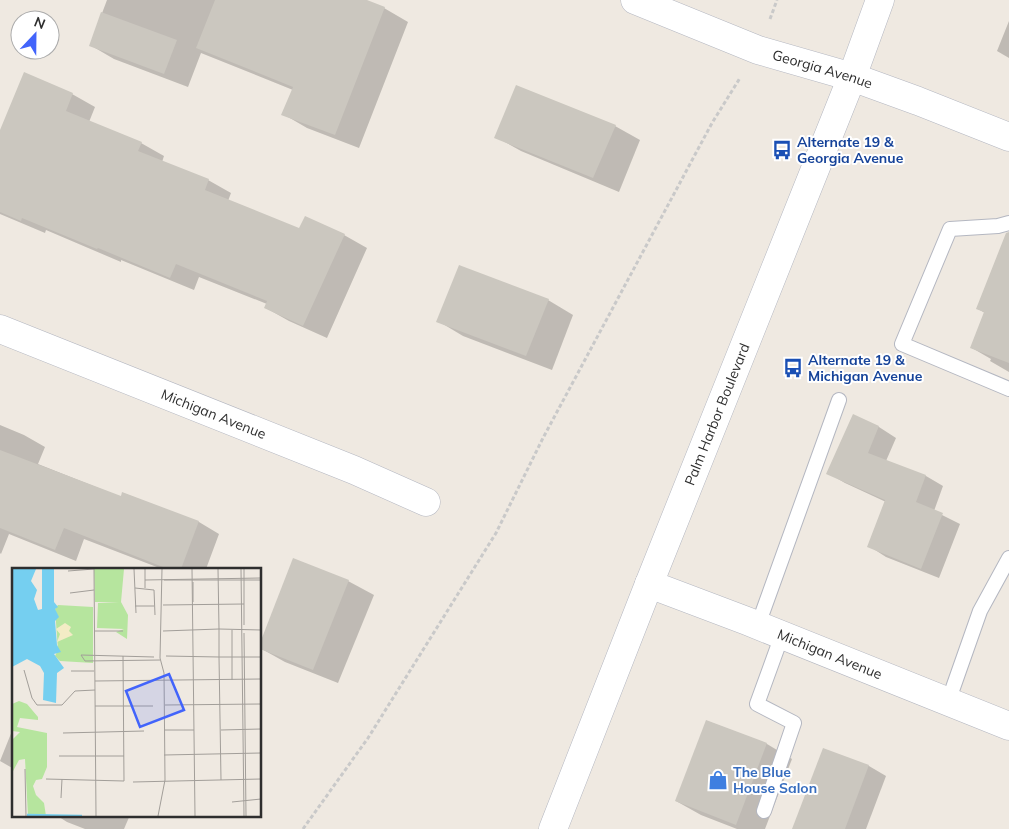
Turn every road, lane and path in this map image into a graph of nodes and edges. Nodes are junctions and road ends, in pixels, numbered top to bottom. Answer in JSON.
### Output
{"nodes":[{"id":1,"x":635,"y":0,"type":"edge"},
{"id":2,"x":777,"y":0,"type":"edge"},
{"id":3,"x":880,"y":0,"type":"edge"},
{"id":4,"x":758,"y":50,"type":"junction"},
{"id":5,"x":852,"y":77,"type":"junction"},
{"id":6,"x":1009,"y":137,"type":"edge"},
{"id":7,"x":1009,"y":223,"type":"edge"},
{"id":8,"x":0,"y":329,"type":"edge"},
{"id":9,"x":1009,"y":389,"type":"edge"},
{"id":10,"x":839,"y":400,"type":"dead end"},
{"id":11,"x":426,"y":502,"type":"dead end"},
{"id":12,"x":1009,"y":558,"type":"edge"},
{"id":13,"x":649,"y":584,"type":"junction"},
{"id":14,"x":770,"y":630,"type":"junction"},
{"id":15,"x":948,"y":702,"type":"junction"},
{"id":16,"x":1009,"y":726,"type":"edge"},
{"id":17,"x":764,"y":812,"type":"dead end"},
{"id":18,"x":304,"y":829,"type":"edge"},
{"id":19,"x":553,"y":829,"type":"edge"}],
"edges":[{"from":1,"to":4,"type":"street","name":"Georgia Avenue"},
{"from":2,"to":4,"type":"path"},
{"from":3,"to":5,"type":"street","name":"Palm Harbor Boulevard"},
{"from":4,"to":5,"type":"street","name":"Georgia Avenue"},
{"from":4,"to":18,"type":"path"},
{"from":5,"to":6,"type":"street","name":"Georgia Avenue"},
{"from":5,"to":13,"type":"street","name":"Palm Harbor Boulevard"},
{"from":7,"to":9,"type":"lane"},
{"from":8,"to":11,"type":"street","name":"Michigan Avenue"},
{"from":10,"to":14,"type":"lane"},
{"from":12,"to":15,"type":"lane"},
{"from":13,"to":14,"type":"street","name":"Michigan Avenue"},
{"from":13,"to":19,"type":"street","name":"Palm Harbor Boulevard"},
{"from":14,"to":15,"type":"street","name":"Michigan Avenue"},
{"from":14,"to":17,"type":"lane"},
{"from":15,"to":16,"type":"street","name":"Michigan Avenue"}]}
